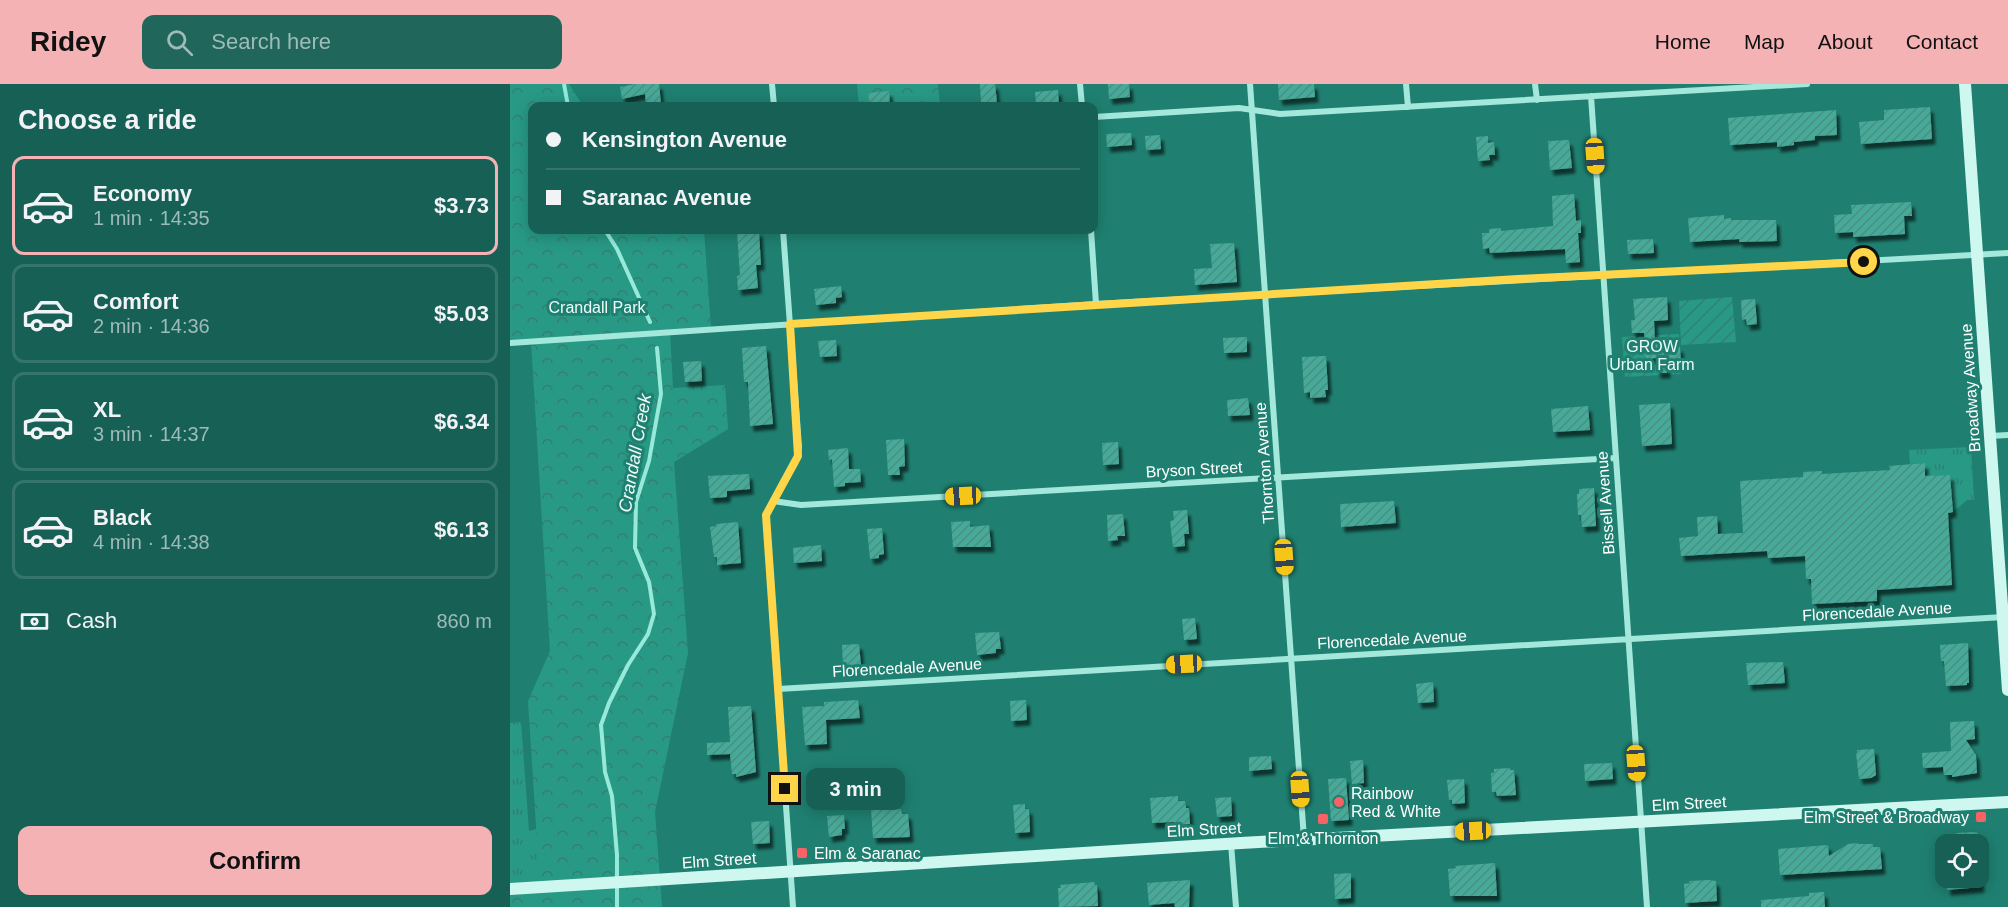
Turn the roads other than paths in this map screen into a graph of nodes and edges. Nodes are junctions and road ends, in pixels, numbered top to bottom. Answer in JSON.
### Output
{"nodes":[{"id":1,"x":772,"y":84,"type":"edge"},
{"id":2,"x":1080,"y":84,"type":"edge"},
{"id":3,"x":1250,"y":84,"type":"edge"},
{"id":4,"x":1406,"y":84,"type":"edge"},
{"id":5,"x":1536,"y":84,"type":"edge"},
{"id":6,"x":1806,"y":84,"type":"edge"},
{"id":7,"x":1965,"y":84,"type":"edge"},
{"id":8,"x":1717,"y":87,"type":"edge"},
{"id":9,"x":1591,"y":96,"type":"junction"},
{"id":10,"x":1537,"y":100,"type":"junction"},
{"id":11,"x":774,"y":102,"type":"edge"},
{"id":12,"x":1082,"y":102,"type":"edge"},
{"id":13,"x":1408,"y":107,"type":"junction"},
{"id":14,"x":1252,"y":110,"type":"junction"},
{"id":15,"x":1098,"y":117,"type":"edge"},
{"id":16,"x":783,"y":234,"type":"edge"},
{"id":17,"x":1091,"y":234,"type":"edge"},
{"id":18,"x":2008,"y":253,"type":"edge"},
{"id":19,"x":1977,"y":255,"type":"junction"},
{"id":20,"x":1603,"y":275,"type":"junction"},
{"id":21,"x":1265,"y":294,"type":"junction"},
{"id":22,"x":1096,"y":304,"type":"junction"},
{"id":23,"x":790,"y":324,"type":"junction"},
{"id":24,"x":510,"y":343,"type":"edge"},
{"id":25,"x":2008,"y":435,"type":"edge"},
{"id":26,"x":1990,"y":436,"type":"junction"},
{"id":27,"x":1616,"y":458,"type":"junction"},
{"id":28,"x":1278,"y":477,"type":"junction"},
{"id":29,"x":773,"y":501,"type":"junction"},
{"id":30,"x":2005,"y":617,"type":"edge"},
{"id":31,"x":1628,"y":639,"type":"junction"},
{"id":32,"x":1291,"y":658,"type":"junction"},
{"id":33,"x":778,"y":688,"type":"junction"},
{"id":34,"x":2008,"y":690,"type":"edge"},
{"id":35,"x":2008,"y":802,"type":"edge"},
{"id":36,"x":1641,"y":822,"type":"junction"},
{"id":37,"x":1304,"y":840,"type":"junction"},
{"id":38,"x":1231,"y":844,"type":"junction"},
{"id":39,"x":790,"y":871,"type":"junction"},
{"id":40,"x":510,"y":890,"type":"edge"},
{"id":41,"x":793,"y":907,"type":"edge"},
{"id":42,"x":1236,"y":907,"type":"edge"},
{"id":43,"x":1647,"y":907,"type":"edge"}],
"edges":[{"from":1,"to":11,"type":"street"},
{"from":2,"to":12,"type":"street"},
{"from":3,"to":14,"type":"street","name":"Thornton Avenue"},
{"from":4,"to":13,"type":"street"},
{"from":5,"to":10,"type":"street"},
{"from":6,"to":8,"type":"street"},
{"from":7,"to":19,"type":"street","name":"Broadway Avenue"},
{"from":8,"to":9,"type":"street"},
{"from":9,"to":10,"type":"street"},
{"from":9,"to":20,"type":"street","name":"Bissell Avenue"},
{"from":10,"to":13,"type":"street"},
{"from":13,"to":14,"type":"street"},
{"from":14,"to":15,"type":"street"},
{"from":14,"to":21,"type":"street","name":"Thornton Avenue"},
{"from":16,"to":23,"type":"street"},
{"from":17,"to":22,"type":"street"},
{"from":18,"to":19,"type":"street"},
{"from":19,"to":20,"type":"street"},
{"from":19,"to":26,"type":"street","name":"Broadway Avenue"},
{"from":20,"to":21,"type":"street"},
{"from":20,"to":27,"type":"street","name":"Bissell Avenue"},
{"from":21,"to":22,"type":"street"},
{"from":21,"to":28,"type":"street","name":"Thornton Avenue"},
{"from":22,"to":23,"type":"street"},
{"from":23,"to":24,"type":"street"},
{"from":23,"to":29,"type":"street"},
{"from":25,"to":26,"type":"street"},
{"from":26,"to":30,"type":"street","name":"Broadway Avenue"},
{"from":27,"to":28,"type":"street","name":"Bryson Street"},
{"from":27,"to":31,"type":"street","name":"Bissell Avenue"},
{"from":28,"to":29,"type":"street","name":"Bryson Street"},
{"from":28,"to":32,"type":"street","name":"Thornton Avenue"},
{"from":29,"to":33,"type":"street"},
{"from":30,"to":31,"type":"street","name":"Florencedale Avenue"},
{"from":30,"to":34,"type":"street","name":"Broadway Avenue"},
{"from":31,"to":32,"type":"street","name":"Florencedale Avenue"},
{"from":31,"to":36,"type":"street","name":"Bissell Avenue"},
{"from":32,"to":33,"type":"street","name":"Florencedale Avenue"},
{"from":32,"to":37,"type":"street","name":"Thornton Avenue"},
{"from":33,"to":39,"type":"street"},
{"from":35,"to":36,"type":"street","name":"Elm Street"},
{"from":36,"to":37,"type":"street","name":"Elm Street"},
{"from":36,"to":43,"type":"street","name":"Bissell Avenue"},
{"from":37,"to":38,"type":"street","name":"Elm Street"},
{"from":38,"to":39,"type":"street","name":"Elm Street"},
{"from":38,"to":42,"type":"street"},
{"from":39,"to":40,"type":"street","name":"Elm Street"},
{"from":39,"to":41,"type":"street"}]}
